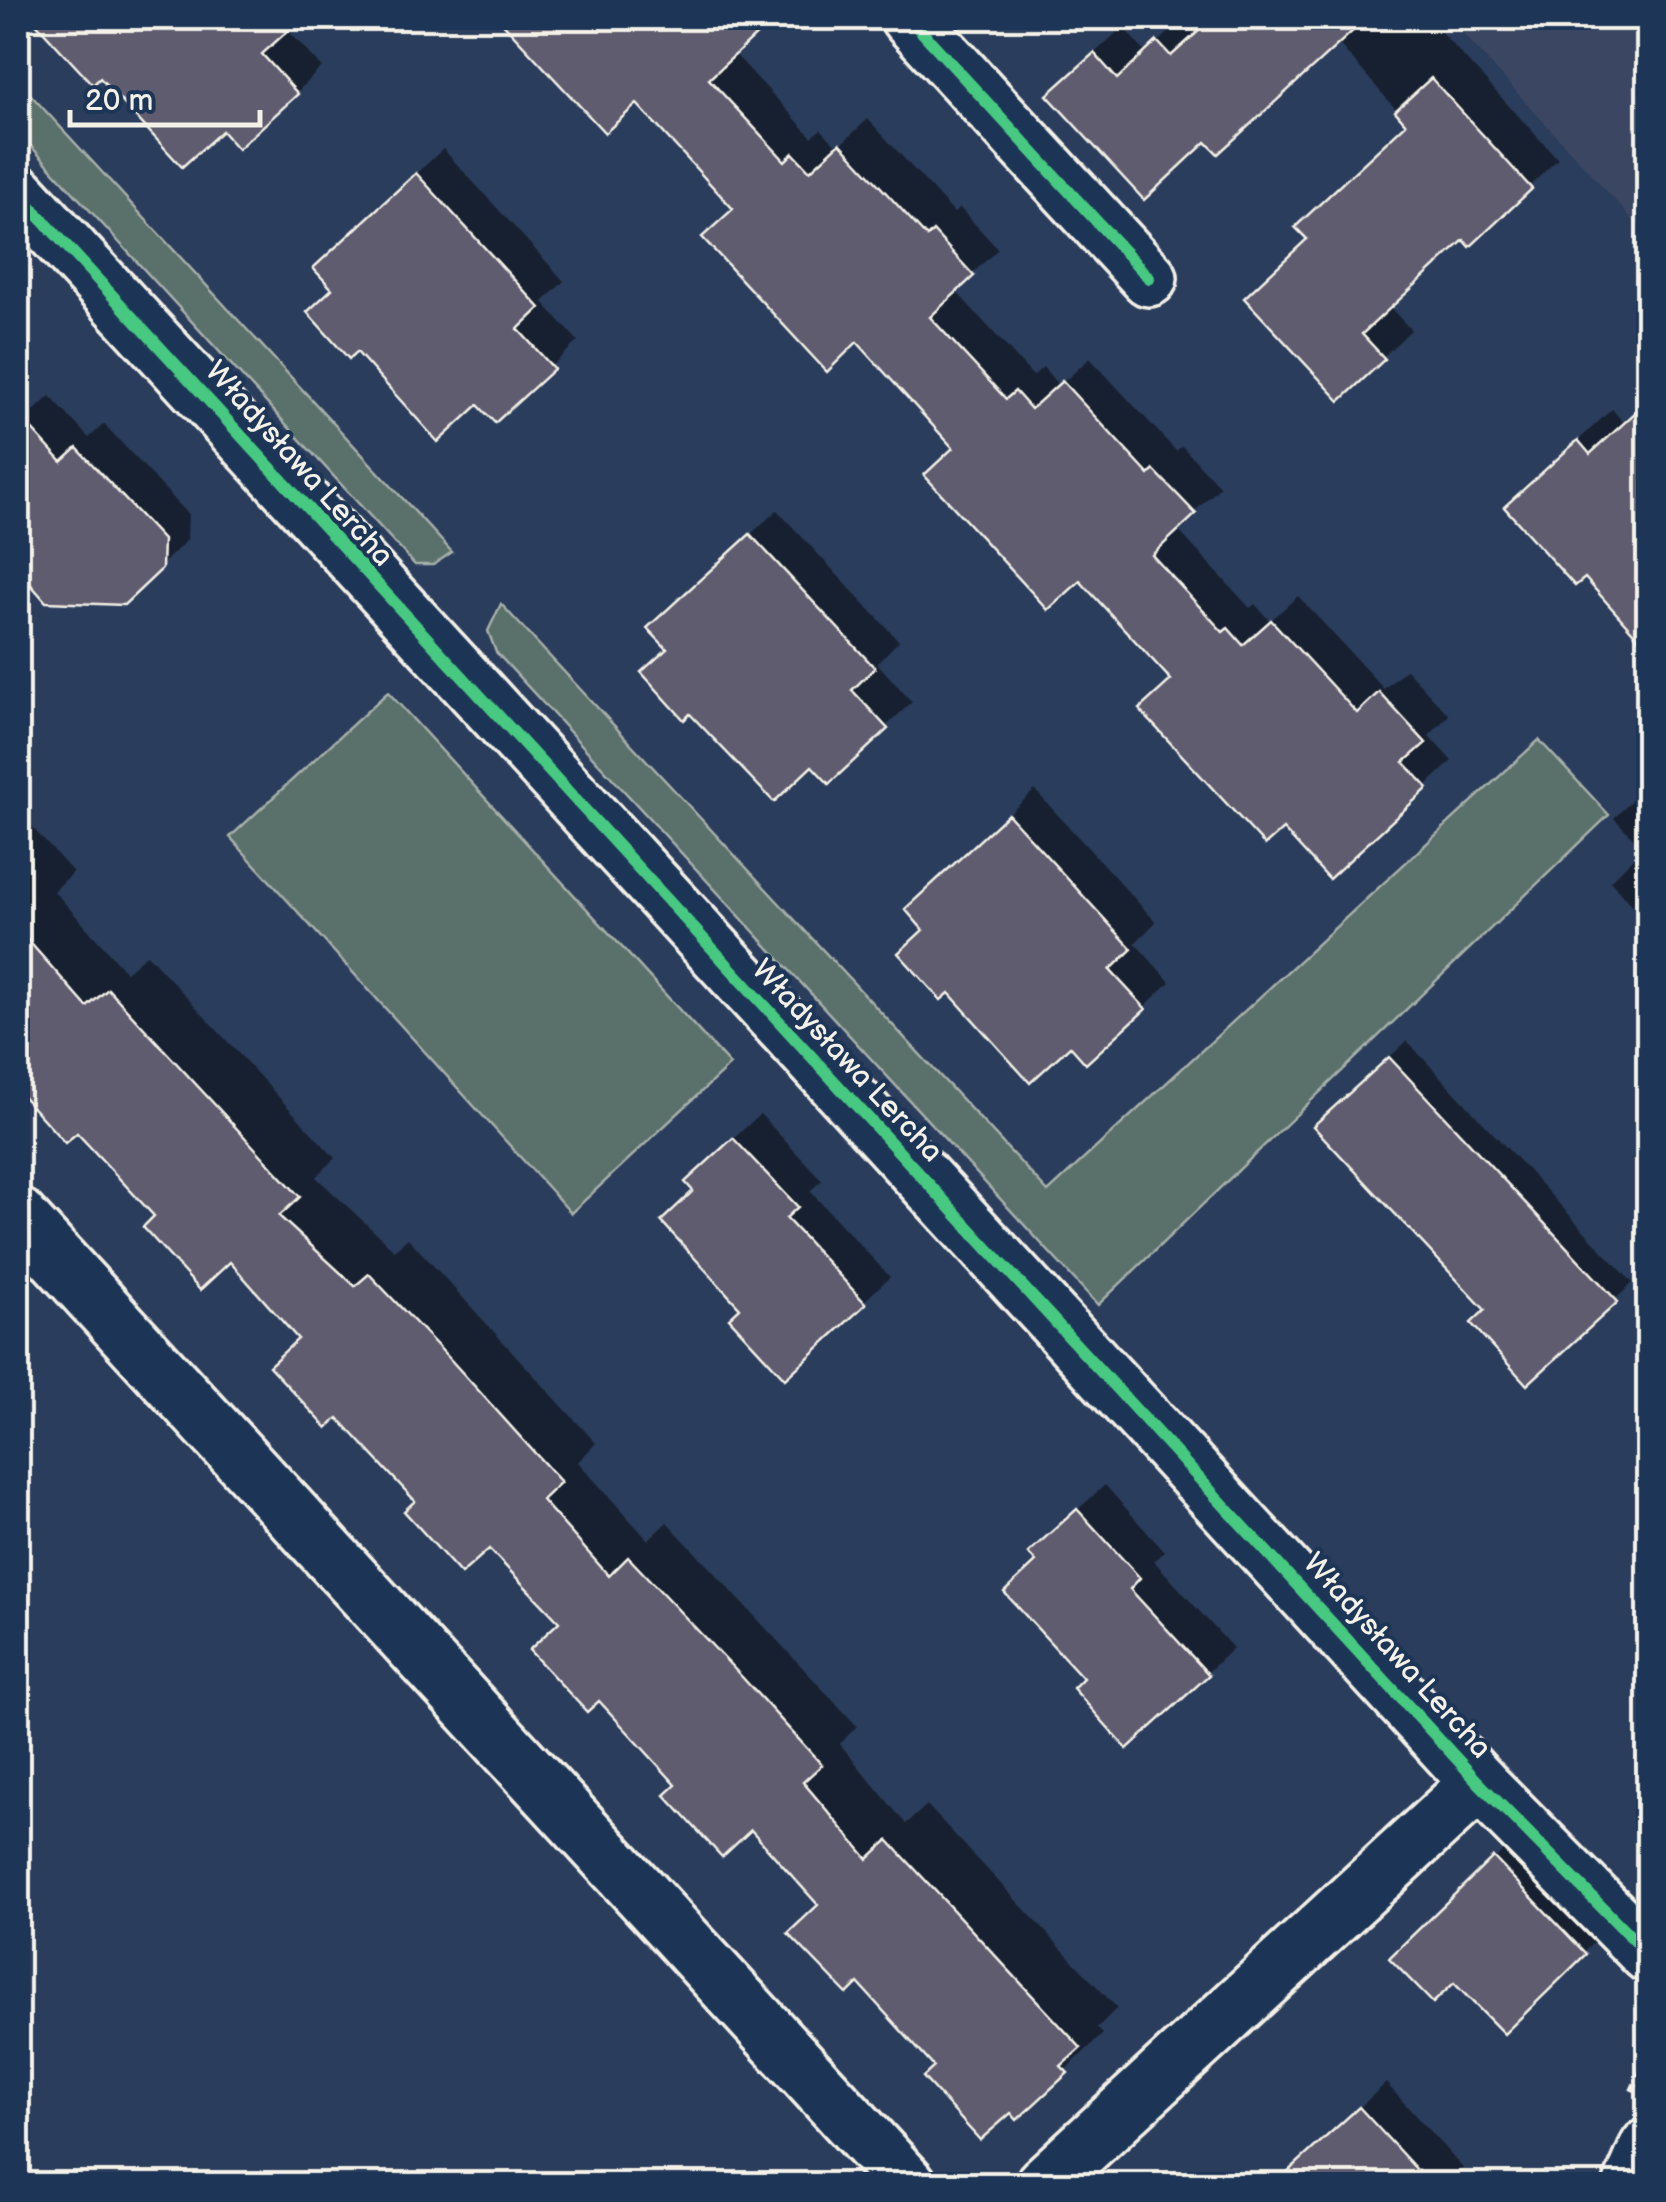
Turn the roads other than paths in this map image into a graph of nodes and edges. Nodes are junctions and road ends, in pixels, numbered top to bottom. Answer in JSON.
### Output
{"nodes":[{"id":1,"x":909,"y":18,"type":"edge"},
{"id":2,"x":18,"y":193,"type":"edge"},
{"id":3,"x":1149,"y":278,"type":"dead end"},
{"id":4,"x":18,"y":1216,"type":"edge"},
{"id":5,"x":1479,"y":1783,"type":"junction"},
{"id":6,"x":1648,"y":1954,"type":"edge"},
{"id":7,"x":1648,"y":2147,"type":"edge"},
{"id":8,"x":908,"y":2184,"type":"edge"},
{"id":9,"x":1044,"y":2184,"type":"edge"},
{"id":10,"x":1632,"y":2184,"type":"edge"}],
"edges":[{"from":1,"to":3,"type":"street"},
{"from":2,"to":5,"type":"street","name":"Władysława Lercha"},
{"from":4,"to":8,"type":"street"},
{"from":5,"to":6,"type":"street","name":"Władysława Lercha"},
{"from":5,"to":9,"type":"street"},
{"from":7,"to":10,"type":"street"}]}
